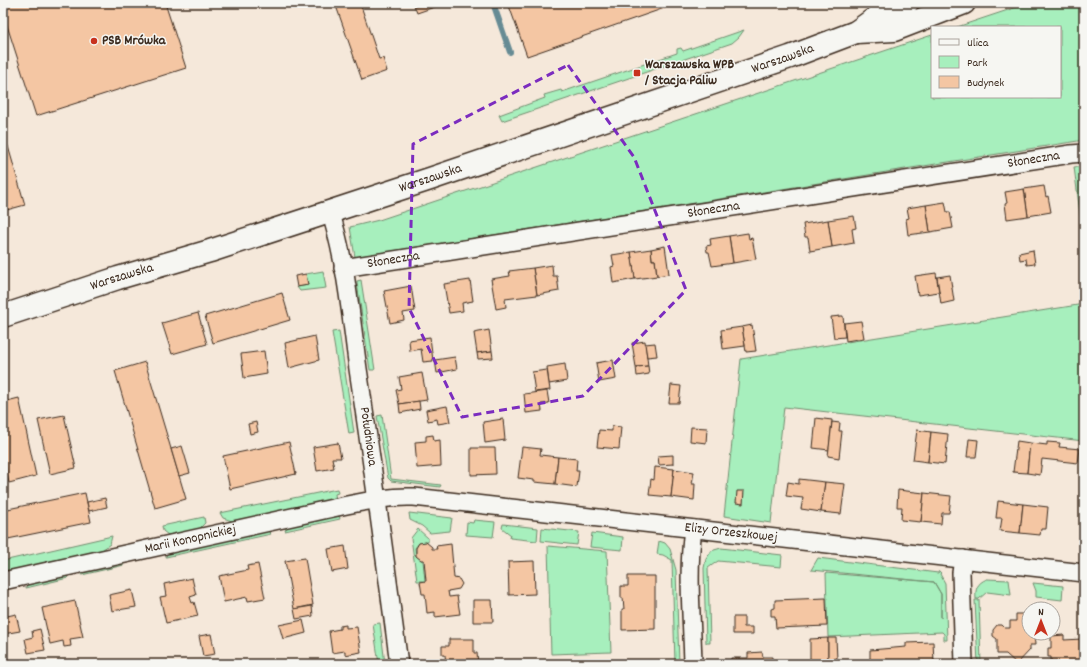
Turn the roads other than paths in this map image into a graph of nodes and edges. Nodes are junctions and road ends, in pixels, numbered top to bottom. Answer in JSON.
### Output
{"nodes":[{"id":1,"x":907,"y":3,"type":"edge"},
{"id":2,"x":964,"y":3,"type":"edge"},
{"id":3,"x":856,"y":32,"type":"junction"},
{"id":4,"x":1084,"y":153,"type":"edge"},
{"id":5,"x":330,"y":211,"type":"junction"},
{"id":6,"x":343,"y":268,"type":"junction"},
{"id":7,"x":3,"y":316,"type":"edge"},
{"id":8,"x":377,"y":498,"type":"junction"},
{"id":9,"x":693,"y":529,"type":"junction"},
{"id":10,"x":963,"y":559,"type":"junction"},
{"id":11,"x":1084,"y":573,"type":"edge"},
{"id":12,"x":3,"y":581,"type":"edge"},
{"id":13,"x":399,"y":664,"type":"edge"},
{"id":14,"x":693,"y":664,"type":"edge"},
{"id":15,"x":964,"y":664,"type":"edge"}],
"edges":[{"from":1,"to":3,"type":"main road","name":"Warszawska"},
{"from":2,"to":3,"type":"main road","name":"Warszawska"},
{"from":3,"to":5,"type":"main road","name":"Warszawska"},
{"from":4,"to":6,"type":"street","name":"Słoneczna"},
{"from":5,"to":6,"type":"street","name":"Południowa"},
{"from":5,"to":7,"type":"main road","name":"Warszawska"},
{"from":6,"to":8,"type":"street","name":"Południowa"},
{"from":8,"to":9,"type":"street","name":"Elizy Orzeszkowej"},
{"from":8,"to":12,"type":"street","name":"Marii Konopnickiej"},
{"from":8,"to":13,"type":"street","name":"Południowa"},
{"from":9,"to":10,"type":"street","name":"Elizy Orzeszkowej"},
{"from":9,"to":14,"type":"street"},
{"from":10,"to":11,"type":"street","name":"Elizy Orzeszkowej"},
{"from":10,"to":15,"type":"street"}]}
